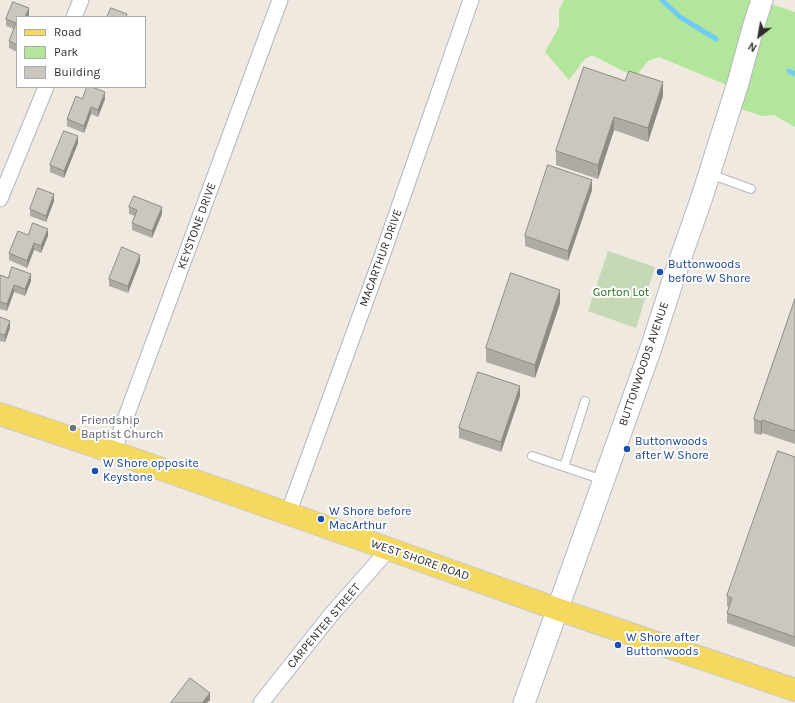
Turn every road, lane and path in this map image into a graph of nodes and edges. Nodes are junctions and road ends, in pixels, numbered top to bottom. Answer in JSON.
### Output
{"nodes":[{"id":1,"x":81,"y":0,"type":"edge"},
{"id":2,"x":280,"y":0,"type":"edge"},
{"id":3,"x":471,"y":0,"type":"edge"},
{"id":4,"x":762,"y":0,"type":"edge"},
{"id":5,"x":74,"y":16,"type":"edge"},
{"id":6,"x":46,"y":88,"type":"edge"},
{"id":7,"x":709,"y":174,"type":"junction"},
{"id":8,"x":751,"y":189,"type":"dead end"},
{"id":9,"x":0,"y":199,"type":"edge"},
{"id":10,"x":585,"y":401,"type":"dead end"},
{"id":11,"x":0,"y":414,"type":"edge"},
{"id":12,"x":113,"y":452,"type":"junction"},
{"id":13,"x":532,"y":456,"type":"dead end"},
{"id":14,"x":564,"y":467,"type":"junction"},
{"id":15,"x":603,"y":480,"type":"junction"},
{"id":16,"x":288,"y":514,"type":"junction"},
{"id":17,"x":389,"y":549,"type":"junction"},
{"id":18,"x":557,"y":609,"type":"junction"},
{"id":19,"x":795,"y":690,"type":"edge"},
{"id":20,"x":260,"y":703,"type":"edge"},
{"id":21,"x":524,"y":703,"type":"edge"}],
"edges":[{"from":1,"to":5,"type":"street"},
{"from":2,"to":12,"type":"street","name":"KEYSTONE DRIVE"},
{"from":3,"to":16,"type":"street","name":"MACARTHUR DRIVE"},
{"from":4,"to":7,"type":"street","name":"BUTTONWOODS AVENUE"},
{"from":6,"to":9,"type":"street"},
{"from":7,"to":8,"type":"lane"},
{"from":7,"to":15,"type":"street","name":"BUTTONWOODS AVENUE"},
{"from":10,"to":14,"type":"lane"},
{"from":11,"to":12,"type":"main road","name":"WEST SHORE ROAD"},
{"from":12,"to":16,"type":"main road","name":"WEST SHORE ROAD"},
{"from":13,"to":14,"type":"lane"},
{"from":14,"to":15,"type":"lane"},
{"from":15,"to":18,"type":"street","name":"BUTTONWOODS AVENUE"},
{"from":16,"to":17,"type":"main road","name":"WEST SHORE ROAD"},
{"from":17,"to":18,"type":"main road","name":"WEST SHORE ROAD"},
{"from":17,"to":20,"type":"street","name":"CARPENTER STREET"},
{"from":18,"to":19,"type":"main road","name":"WEST SHORE ROAD"},
{"from":18,"to":21,"type":"street","name":"BUTTONWOODS AVENUE"}]}
